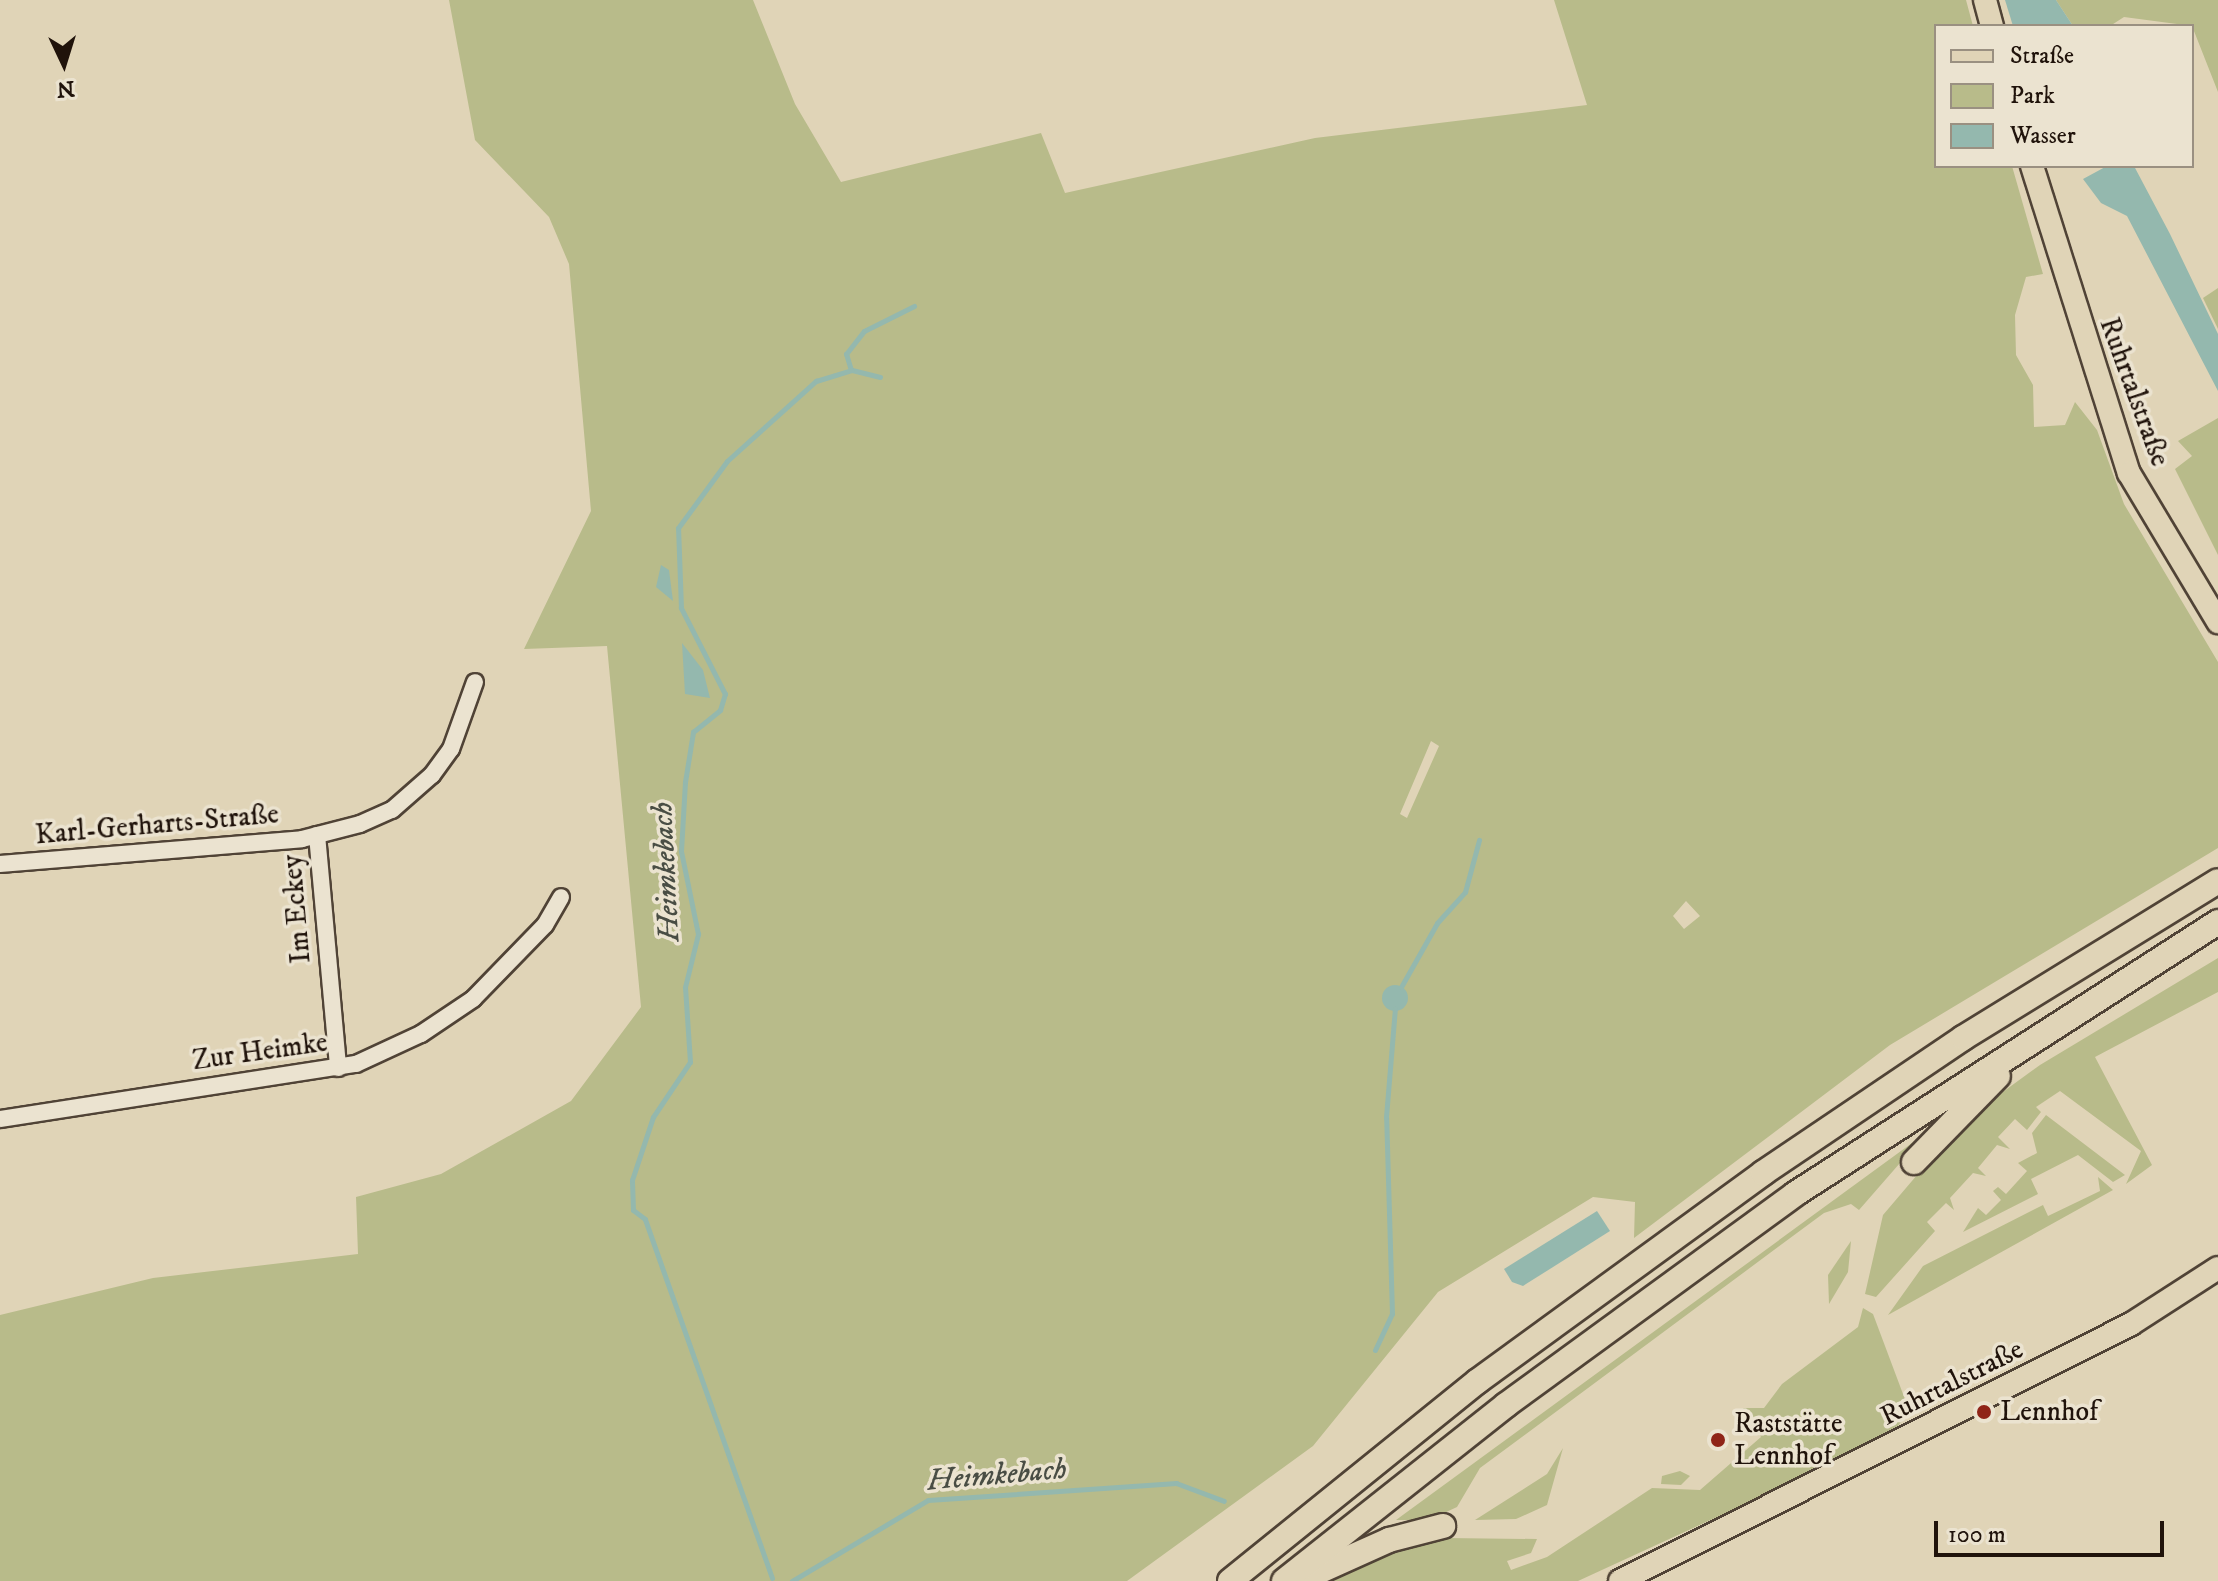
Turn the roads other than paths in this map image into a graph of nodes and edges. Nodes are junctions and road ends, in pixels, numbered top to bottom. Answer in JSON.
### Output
{"nodes":[{"id":1,"x":1985,"y":0,"type":"edge"},
{"id":2,"x":1991,"y":24,"type":"edge"},
{"id":3,"x":2033,"y":168,"type":"edge"},
{"id":4,"x":2218,"y":622,"type":"edge"},
{"id":5,"x":475,"y":682,"type":"dead end"},
{"id":6,"x":317,"y":835,"type":"junction"},
{"id":7,"x":0,"y":864,"type":"edge"},
{"id":8,"x":2218,"y":881,"type":"edge"},
{"id":9,"x":561,"y":897,"type":"dead end"},
{"id":10,"x":2218,"y":922,"type":"edge"},
{"id":11,"x":2093,"y":998,"type":"junction"},
{"id":12,"x":338,"y":1068,"type":"junction"},
{"id":13,"x":0,"y":1119,"type":"edge"},
{"id":14,"x":1914,"y":1162,"type":"dead end"},
{"id":15,"x":2218,"y":1268,"type":"edge"},
{"id":16,"x":1443,"y":1526,"type":"dead end"},
{"id":17,"x":1230,"y":1581,"type":"edge"},
{"id":18,"x":1284,"y":1581,"type":"edge"},
{"id":19,"x":1298,"y":1581,"type":"edge"},
{"id":20,"x":1620,"y":1581,"type":"edge"}],
"edges":[{"from":1,"to":2,"type":"main road"},
{"from":3,"to":4,"type":"main road","name":"Ruhrtalstraße"},
{"from":5,"to":6,"type":"street","name":"Im Eckey"},
{"from":6,"to":7,"type":"street","name":"Karl-Gerharts-Straße"},
{"from":6,"to":12,"type":"street","name":"Im Eckey"},
{"from":8,"to":17,"type":"highway"},
{"from":9,"to":12,"type":"street","name":"Zur Heimke"},
{"from":10,"to":11,"type":"highway"},
{"from":11,"to":14,"type":"highway"},
{"from":11,"to":18,"type":"highway"},
{"from":12,"to":13,"type":"street","name":"Zur Heimke"},
{"from":15,"to":20,"type":"main road","name":"Ruhrtalstraße"},
{"from":16,"to":19,"type":"highway"}]}
